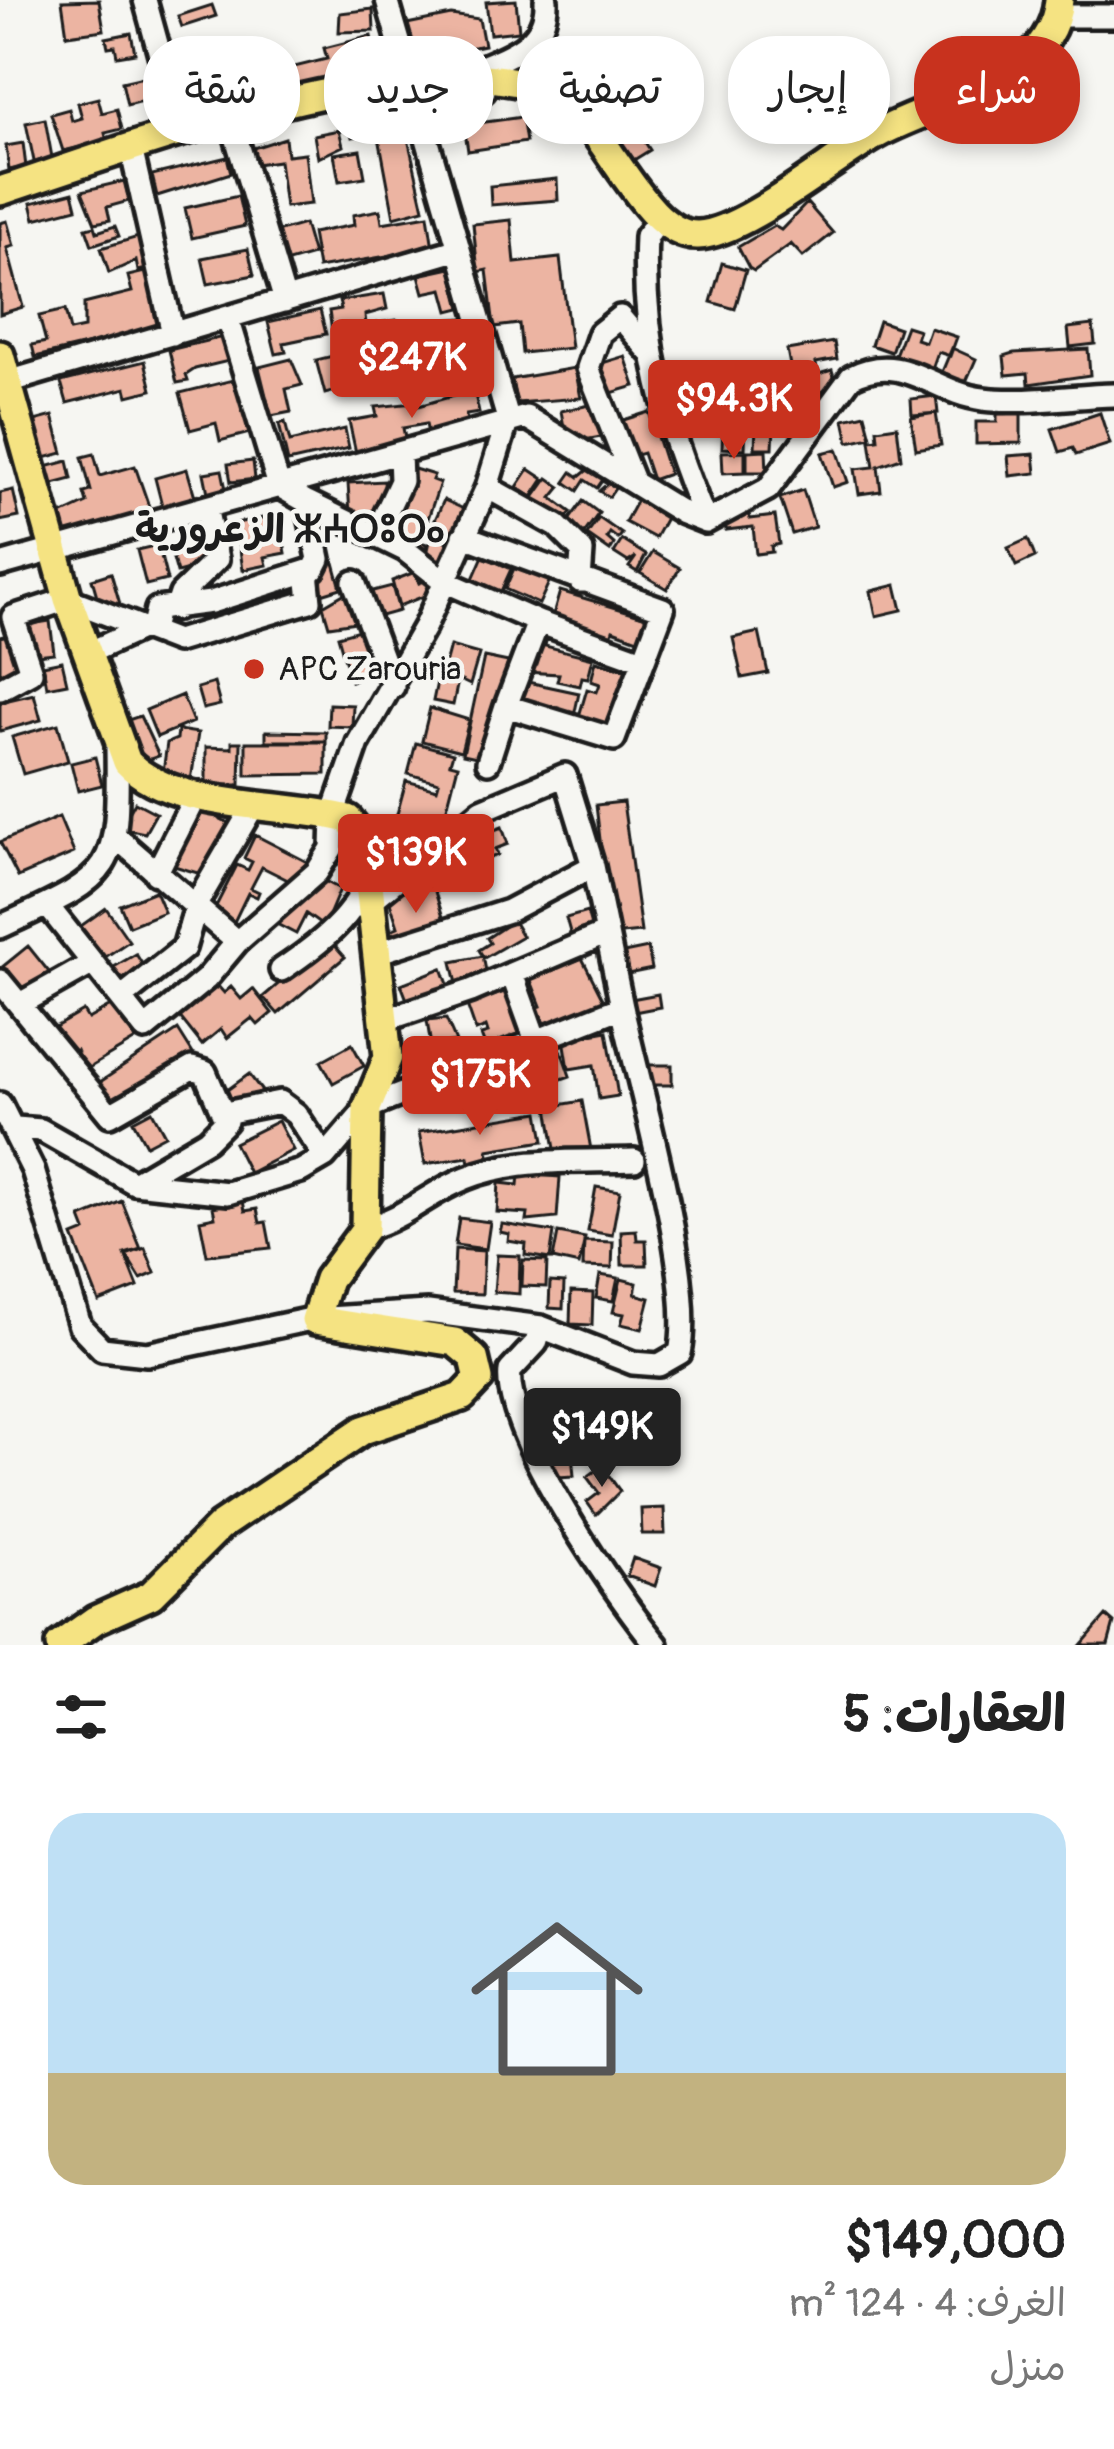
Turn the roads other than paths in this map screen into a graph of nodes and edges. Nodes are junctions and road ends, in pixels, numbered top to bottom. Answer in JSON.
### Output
{"nodes":[{"id":1,"x":145,"y":0,"type":"edge"},
{"id":2,"x":387,"y":0,"type":"edge"},
{"id":3,"x":546,"y":0,"type":"edge"},
{"id":4,"x":1059,"y":8,"type":"edge"},
{"id":5,"x":1114,"y":16,"type":"edge"},
{"id":6,"x":155,"y":36,"type":"edge"},
{"id":7,"x":397,"y":36,"type":"edge"},
{"id":8,"x":537,"y":36,"type":"edge"},
{"id":9,"x":143,"y":144,"type":"edge"},
{"id":10,"x":238,"y":144,"type":"edge"},
{"id":11,"x":428,"y":144,"type":"edge"},
{"id":12,"x":606,"y":144,"type":"edge"},
{"id":13,"x":131,"y":148,"type":"junction"},
{"id":14,"x":0,"y":191,"type":"edge"},
{"id":15,"x":660,"y":219,"type":"junction"},
{"id":16,"x":459,"y":249,"type":"junction"},
{"id":17,"x":285,"y":301,"type":"junction"},
{"id":18,"x":228,"y":318,"type":"junction"},
{"id":19,"x":173,"y":334,"type":"junction"},
{"id":20,"x":651,"y":353,"type":"junction"},
{"id":21,"x":4,"y":369,"type":"edge"},
{"id":22,"x":1114,"y":395,"type":"edge"},
{"id":23,"x":508,"y":419,"type":"junction"},
{"id":24,"x":400,"y":454,"type":"junction"},
{"id":25,"x":634,"y":481,"type":"junction"},
{"id":26,"x":279,"y":486,"type":"junction"},
{"id":27,"x":487,"y":487,"type":"junction"},
{"id":28,"x":307,"y":502,"type":"junction"},
{"id":29,"x":206,"y":507,"type":"junction"},
{"id":30,"x":706,"y":522,"type":"junction"},
{"id":31,"x":375,"y":536,"type":"junction"},
{"id":32,"x":464,"y":536,"type":"junction"},
{"id":33,"x":52,"y":547,"type":"junction"},
{"id":34,"x":0,"y":565,"type":"edge"},
{"id":35,"x":307,"y":572,"type":"junction"},
{"id":36,"x":444,"y":581,"type":"junction"},
{"id":37,"x":580,"y":581,"type":"junction"},
{"id":38,"x":354,"y":582,"type":"dead end"},
{"id":39,"x":68,"y":599,"type":"junction"},
{"id":40,"x":176,"y":609,"type":"junction"},
{"id":41,"x":538,"y":622,"type":"junction"},
{"id":42,"x":148,"y":629,"type":"junction"},
{"id":43,"x":88,"y":653,"type":"junction"},
{"id":44,"x":644,"y":660,"type":"junction"},
{"id":45,"x":393,"y":687,"type":"junction"},
{"id":46,"x":0,"y":689,"type":"edge"},
{"id":47,"x":506,"y":706,"type":"junction"},
{"id":48,"x":116,"y":742,"type":"junction"},
{"id":49,"x":488,"y":762,"type":"dead end"},
{"id":50,"x":196,"y":795,"type":"junction"},
{"id":51,"x":254,"y":805,"type":"junction"},
{"id":52,"x":333,"y":815,"type":"junction"},
{"id":53,"x":116,"y":837,"type":"junction"},
{"id":54,"x":593,"y":866,"type":"junction"},
{"id":55,"x":370,"y":868,"type":"junction"},
{"id":56,"x":156,"y":874,"type":"junction"},
{"id":57,"x":373,"y":898,"type":"junction"},
{"id":58,"x":196,"y":902,"type":"junction"},
{"id":59,"x":47,"y":905,"type":"junction"},
{"id":60,"x":0,"y":927,"type":"edge"},
{"id":61,"x":607,"y":933,"type":"junction"},
{"id":62,"x":237,"y":942,"type":"junction"},
{"id":63,"x":184,"y":948,"type":"junction"},
{"id":64,"x":376,"y":953,"type":"junction"},
{"id":65,"x":93,"y":963,"type":"junction"},
{"id":66,"x":281,"y":970,"type":"dead end"},
{"id":67,"x":512,"y":974,"type":"junction"},
{"id":68,"x":206,"y":979,"type":"junction"},
{"id":69,"x":0,"y":981,"type":"edge"},
{"id":70,"x":121,"y":998,"type":"junction"},
{"id":71,"x":20,"y":1004,"type":"junction"},
{"id":72,"x":622,"y":1007,"type":"junction"},
{"id":73,"x":385,"y":1020,"type":"junction"},
{"id":74,"x":536,"y":1041,"type":"junction"},
{"id":75,"x":0,"y":1104,"type":"edge"},
{"id":76,"x":367,"y":1108,"type":"junction"},
{"id":77,"x":225,"y":1113,"type":"junction"},
{"id":78,"x":16,"y":1128,"type":"junction"},
{"id":79,"x":325,"y":1157,"type":"junction"},
{"id":80,"x":634,"y":1160,"type":"dead end"},
{"id":81,"x":134,"y":1183,"type":"junction"},
{"id":82,"x":365,"y":1229,"type":"junction"},
{"id":83,"x":315,"y":1319,"type":"junction"},
{"id":84,"x":541,"y":1327,"type":"junction"},
{"id":85,"x":510,"y":1371,"type":"junction"},
{"id":86,"x":479,"y":1379,"type":"junction"},
{"id":87,"x":60,"y":1645,"type":"edge"},
{"id":88,"x":657,"y":1645,"type":"edge"}],
"edges":[{"from":1,"to":6,"type":"street"},
{"from":2,"to":7,"type":"street"},
{"from":3,"to":8,"type":"street"},
{"from":4,"to":5,"type":"street"},
{"from":4,"to":15,"type":"main road"},
{"from":9,"to":13,"type":"main road"},
{"from":10,"to":17,"type":"street"},
{"from":11,"to":16,"type":"street"},
{"from":12,"to":15,"type":"main road"},
{"from":13,"to":14,"type":"main road"},
{"from":13,"to":19,"type":"street"},
{"from":15,"to":20,"type":"street"},
{"from":16,"to":17,"type":"street"},
{"from":16,"to":23,"type":"street"},
{"from":17,"to":18,"type":"street"},
{"from":18,"to":19,"type":"street"},
{"from":18,"to":26,"type":"street"},
{"from":19,"to":21,"type":"street"},
{"from":20,"to":25,"type":"street"},
{"from":20,"to":30,"type":"street"},
{"from":21,"to":33,"type":"main road"},
{"from":22,"to":30,"type":"street"},
{"from":23,"to":24,"type":"street"},
{"from":23,"to":25,"type":"street"},
{"from":23,"to":27,"type":"street"},
{"from":24,"to":26,"type":"street"},
{"from":24,"to":31,"type":"street"},
{"from":25,"to":30,"type":"street"},
{"from":26,"to":28,"type":"street"},
{"from":26,"to":29,"type":"street"},
{"from":27,"to":32,"type":"street"},
{"from":27,"to":37,"type":"street"},
{"from":28,"to":31,"type":"street"},
{"from":28,"to":35,"type":"street"},
{"from":29,"to":33,"type":"street"},
{"from":29,"to":40,"type":"street"},
{"from":31,"to":36,"type":"street"},
{"from":32,"to":36,"type":"street"},
{"from":32,"to":37,"type":"street"},
{"from":33,"to":34,"type":"street"},
{"from":33,"to":39,"type":"main road"},
{"from":35,"to":40,"type":"street"},
{"from":35,"to":42,"type":"street"},
{"from":36,"to":41,"type":"street"},
{"from":36,"to":45,"type":"street"},
{"from":37,"to":44,"type":"street"},
{"from":38,"to":45,"type":"street"},
{"from":39,"to":42,"type":"street"},
{"from":39,"to":43,"type":"main road"},
{"from":39,"to":46,"type":"street"},
{"from":40,"to":42,"type":"street"},
{"from":41,"to":44,"type":"street"},
{"from":41,"to":47,"type":"street"},
{"from":42,"to":43,"type":"street"},
{"from":43,"to":48,"type":"main road"},
{"from":44,"to":47,"type":"street"},
{"from":45,"to":52,"type":"street"},
{"from":47,"to":49,"type":"street"},
{"from":48,"to":50,"type":"main road"},
{"from":48,"to":53,"type":"street"},
{"from":50,"to":51,"type":"main road"},
{"from":50,"to":56,"type":"street"},
{"from":51,"to":52,"type":"main road"},
{"from":51,"to":58,"type":"street"},
{"from":52,"to":55,"type":"main road"},
{"from":52,"to":62,"type":"street"},
{"from":53,"to":56,"type":"street"},
{"from":53,"to":59,"type":"street"},
{"from":54,"to":57,"type":"street"},
{"from":54,"to":61,"type":"street"},
{"from":54,"to":64,"type":"street"},
{"from":55,"to":57,"type":"main road"},
{"from":55,"to":66,"type":"street"},
{"from":56,"to":58,"type":"street"},
{"from":57,"to":64,"type":"main road"},
{"from":58,"to":62,"type":"street"},
{"from":58,"to":63,"type":"street"},
{"from":59,"to":60,"type":"street"},
{"from":59,"to":65,"type":"street"},
{"from":61,"to":67,"type":"street"},
{"from":61,"to":72,"type":"street"},
{"from":62,"to":68,"type":"street"},
{"from":63,"to":68,"type":"street"},
{"from":63,"to":70,"type":"street"},
{"from":64,"to":73,"type":"main road"},
{"from":65,"to":70,"type":"street"},
{"from":65,"to":71,"type":"street"},
{"from":67,"to":73,"type":"street"},
{"from":67,"to":74,"type":"street"},
{"from":68,"to":70,"type":"street"},
{"from":69,"to":71,"type":"street"},
{"from":71,"to":77,"type":"street"},
{"from":72,"to":74,"type":"street"},
{"from":72,"to":84,"type":"street"},
{"from":73,"to":76,"type":"main road"},
{"from":74,"to":76,"type":"street"},
{"from":75,"to":78,"type":"street"},
{"from":76,"to":79,"type":"street"},
{"from":76,"to":82,"type":"main road"},
{"from":77,"to":79,"type":"street"},
{"from":77,"to":81,"type":"street"},
{"from":78,"to":81,"type":"street"},
{"from":78,"to":83,"type":"street"},
{"from":79,"to":81,"type":"street"},
{"from":80,"to":82,"type":"street"},
{"from":82,"to":83,"type":"main road"},
{"from":83,"to":84,"type":"street"},
{"from":83,"to":86,"type":"main road"},
{"from":84,"to":85,"type":"street"},
{"from":85,"to":86,"type":"street"},
{"from":85,"to":88,"type":"street"},
{"from":86,"to":87,"type":"main road"}]}
